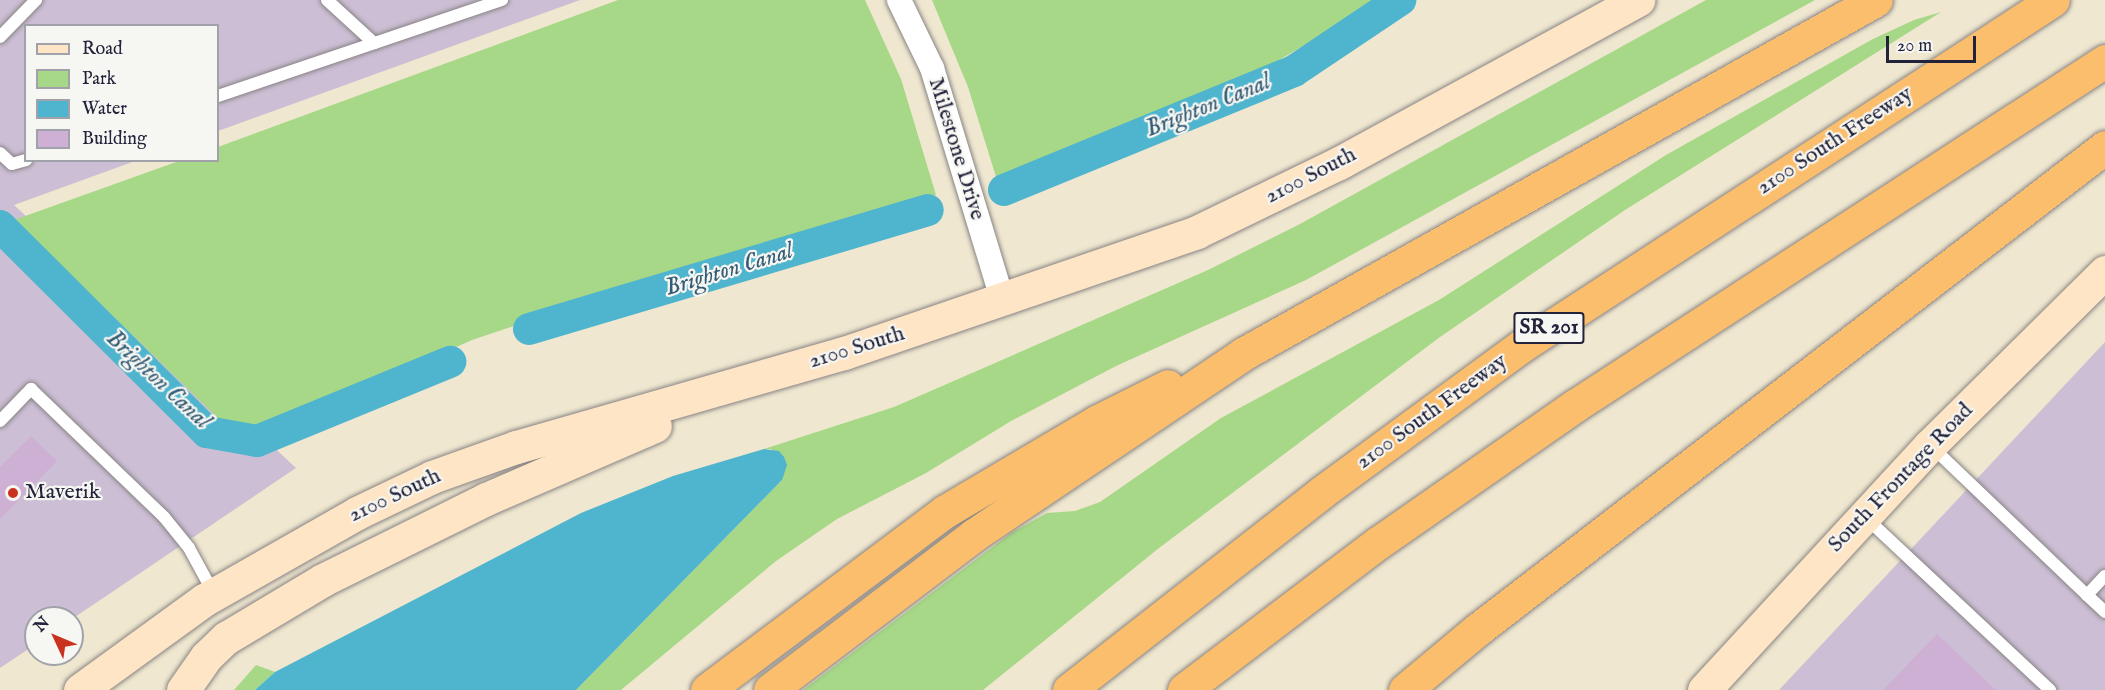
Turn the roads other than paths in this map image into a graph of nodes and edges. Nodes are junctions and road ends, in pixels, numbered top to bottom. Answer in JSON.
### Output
{"nodes":[{"id":1,"x":36,"y":0,"type":"edge"},
{"id":2,"x":327,"y":0,"type":"edge"},
{"id":3,"x":502,"y":0,"type":"edge"},
{"id":4,"x":899,"y":0,"type":"edge"},
{"id":5,"x":1638,"y":0,"type":"edge"},
{"id":6,"x":1876,"y":0,"type":"edge"},
{"id":7,"x":2053,"y":0,"type":"edge"},
{"id":8,"x":0,"y":38,"type":"edge"},
{"id":9,"x":374,"y":43,"type":"junction"},
{"id":10,"x":2105,"y":61,"type":"edge"},
{"id":11,"x":219,"y":96,"type":"edge"},
{"id":12,"x":2105,"y":147,"type":"edge"},
{"id":13,"x":0,"y":153,"type":"edge"},
{"id":14,"x":24,"y":161,"type":"edge"},
{"id":15,"x":2105,"y":272,"type":"edge"},
{"id":16,"x":1003,"y":301,"type":"junction"},
{"id":17,"x":844,"y":353,"type":"junction"},
{"id":18,"x":1243,"y":354,"type":"junction"},
{"id":19,"x":0,"y":421,"type":"edge"},
{"id":20,"x":1930,"y":445,"type":"junction"},
{"id":21,"x":1864,"y":515,"type":"junction"},
{"id":22,"x":2105,"y":576,"type":"edge"},
{"id":23,"x":214,"y":594,"type":"junction"},
{"id":24,"x":2087,"y":595,"type":"junction"},
{"id":25,"x":2105,"y":612,"type":"edge"},
{"id":26,"x":80,"y":690,"type":"edge"},
{"id":27,"x":183,"y":690,"type":"edge"},
{"id":28,"x":707,"y":690,"type":"edge"},
{"id":29,"x":770,"y":690,"type":"edge"},
{"id":30,"x":1069,"y":690,"type":"edge"},
{"id":31,"x":1184,"y":690,"type":"edge"},
{"id":32,"x":1405,"y":690,"type":"edge"},
{"id":33,"x":1704,"y":690,"type":"edge"},
{"id":34,"x":2050,"y":690,"type":"edge"}],
"edges":[{"from":1,"to":8,"type":"lane"},
{"from":2,"to":9,"type":"lane"},
{"from":3,"to":9,"type":"lane"},
{"from":4,"to":16,"type":"street","name":"Milestone Drive"},
{"from":5,"to":16,"type":"main road","name":"2100 South"},
{"from":6,"to":18,"type":"highway"},
{"from":7,"to":30,"type":"highway","name":"2100 South Freeway","number":"SR 201"},
{"from":9,"to":11,"type":"lane"},
{"from":10,"to":31,"type":"highway"},
{"from":12,"to":32,"type":"highway"},
{"from":13,"to":14,"type":"lane"},
{"from":15,"to":20,"type":"main road","name":"South Frontage Road"},
{"from":16,"to":17,"type":"main road","name":"2100 South"},
{"from":17,"to":23,"type":"main road","name":"2100 South"},
{"from":17,"to":27,"type":"main road"},
{"from":18,"to":28,"type":"highway"},
{"from":18,"to":29,"type":"highway"},
{"from":19,"to":23,"type":"lane"},
{"from":20,"to":21,"type":"main road","name":"South Frontage Road"},
{"from":20,"to":24,"type":"lane"},
{"from":21,"to":33,"type":"main road","name":"South Frontage Road"},
{"from":21,"to":34,"type":"lane"},
{"from":22,"to":24,"type":"lane"},
{"from":23,"to":26,"type":"main road","name":"2100 South"},
{"from":24,"to":25,"type":"lane"}]}
